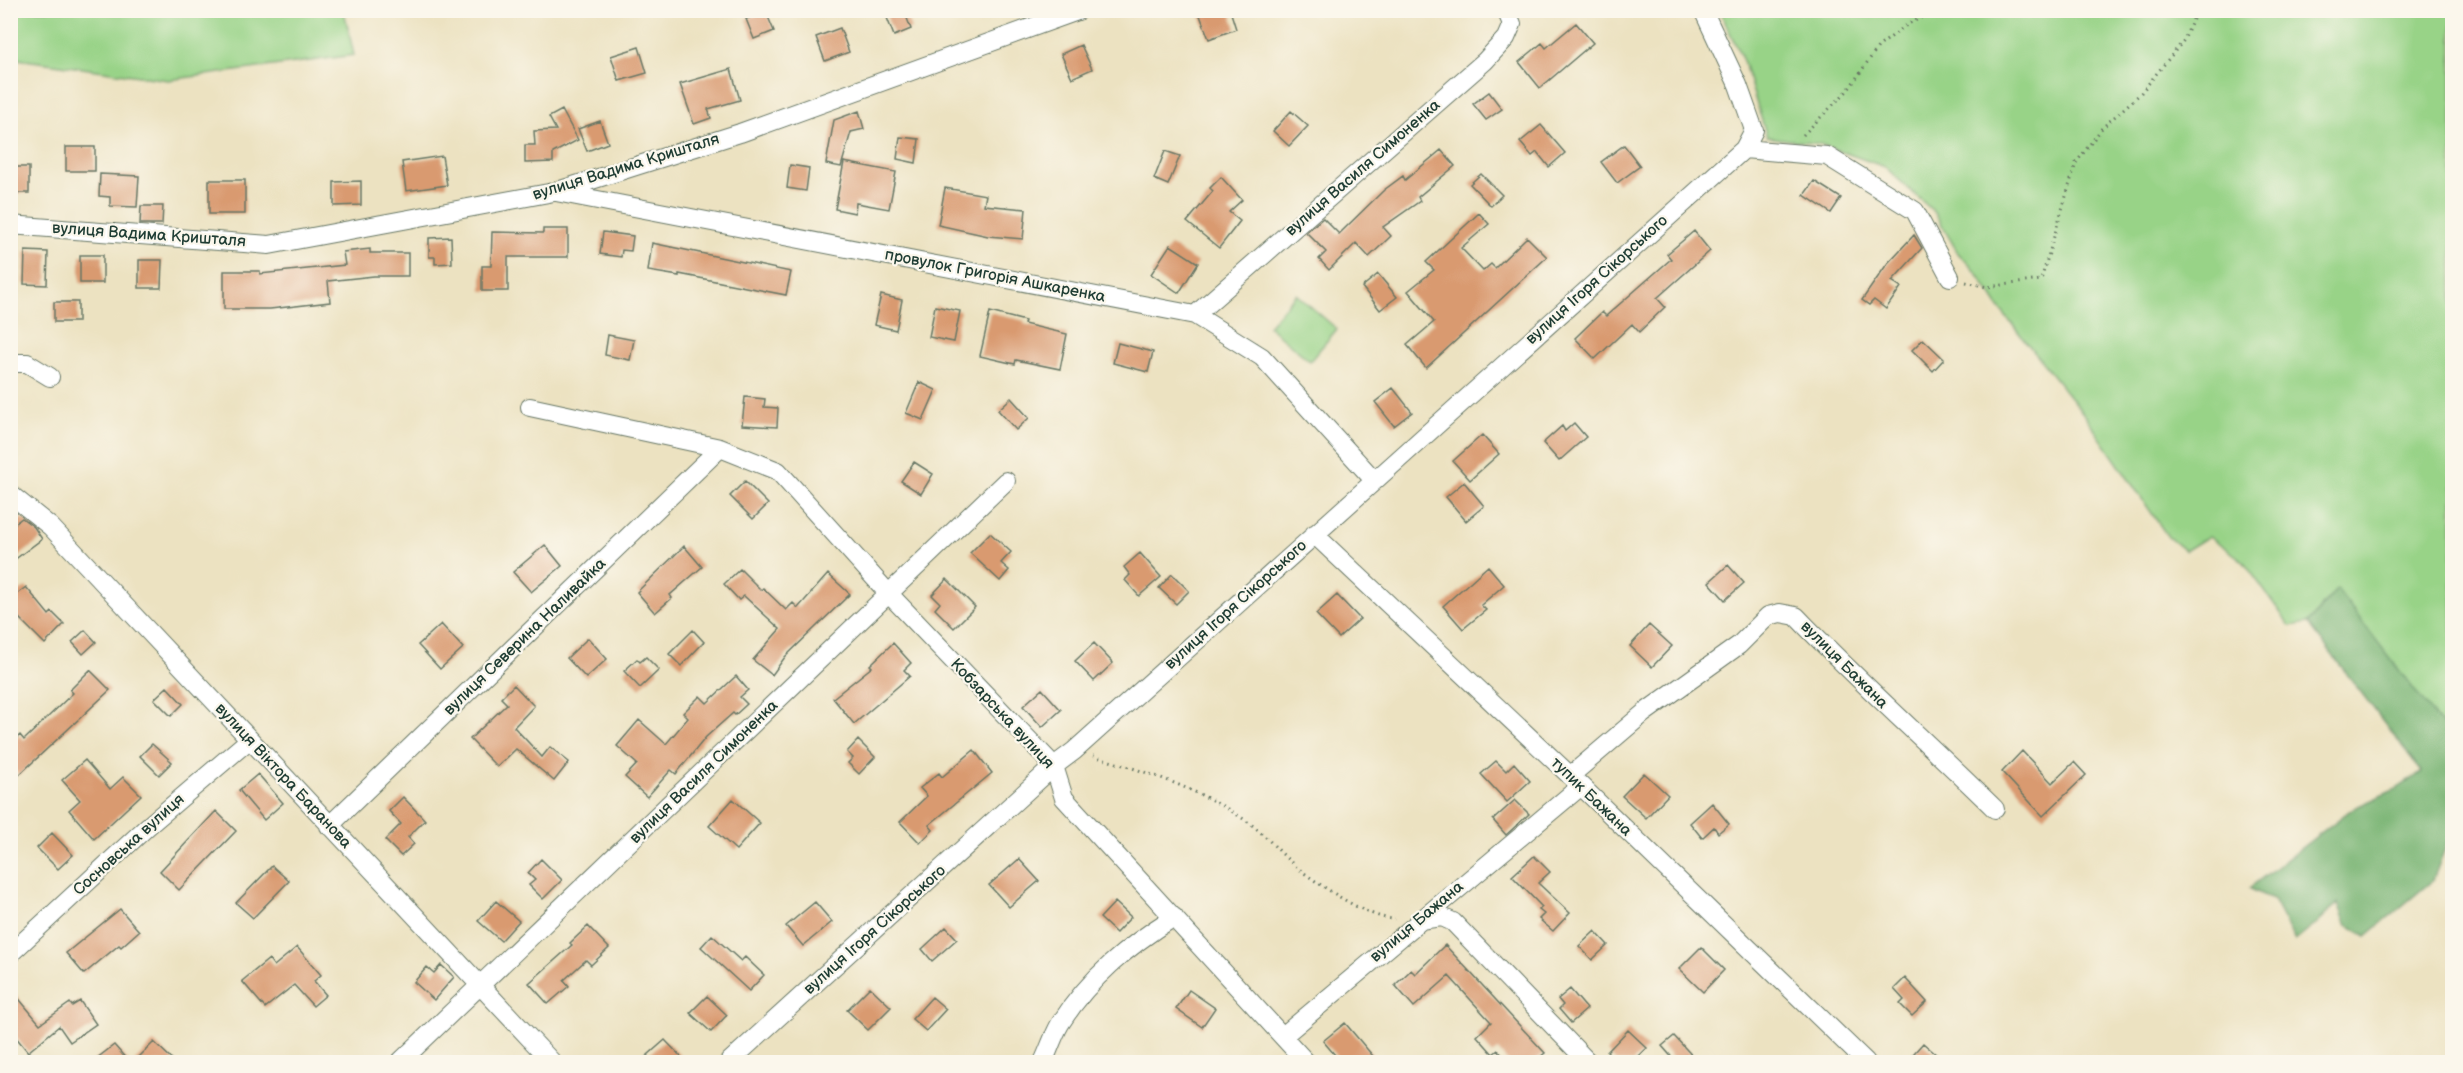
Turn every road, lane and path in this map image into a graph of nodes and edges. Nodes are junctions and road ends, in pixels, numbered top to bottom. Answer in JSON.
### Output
{"nodes":[{"id":1,"x":1080,"y":10,"type":"edge"},
{"id":2,"x":1506,"y":10,"type":"edge"},
{"id":3,"x":1703,"y":10,"type":"edge"},
{"id":4,"x":1938,"y":10,"type":"edge"},
{"id":5,"x":2197,"y":10,"type":"edge"},
{"id":6,"x":1744,"y":149,"type":"junction"},
{"id":7,"x":1788,"y":153,"type":"junction"},
{"id":8,"x":554,"y":192,"type":"junction"},
{"id":9,"x":10,"y":225,"type":"edge"},
{"id":10,"x":1950,"y":278,"type":"joint"},
{"id":11,"x":1195,"y":315,"type":"junction"},
{"id":12,"x":10,"y":363,"type":"edge"},
{"id":13,"x":50,"y":377,"type":"dead end"},
{"id":14,"x":530,"y":407,"type":"dead end"},
{"id":15,"x":720,"y":448,"type":"junction"},
{"id":16,"x":1374,"y":480,"type":"junction"},
{"id":17,"x":1006,"y":481,"type":"dead end"},
{"id":18,"x":10,"y":494,"type":"edge"},
{"id":19,"x":1314,"y":534,"type":"junction"},
{"id":20,"x":889,"y":594,"type":"junction"},
{"id":21,"x":249,"y":740,"type":"junction"},
{"id":22,"x":1074,"y":751,"type":"junction"},
{"id":23,"x":1054,"y":766,"type":"junction"},
{"id":24,"x":1575,"y":781,"type":"junction"},
{"id":25,"x":1995,"y":808,"type":"dead end"},
{"id":26,"x":329,"y":826,"type":"junction"},
{"id":27,"x":1174,"y":917,"type":"junction"},
{"id":28,"x":1420,"y":920,"type":"junction"},
{"id":29,"x":10,"y":954,"type":"edge"},
{"id":30,"x":481,"y":987,"type":"junction"},
{"id":31,"x":1283,"y":1036,"type":"junction"},
{"id":32,"x":400,"y":1062,"type":"edge"},
{"id":33,"x":552,"y":1062,"type":"edge"},
{"id":34,"x":729,"y":1062,"type":"edge"},
{"id":35,"x":1043,"y":1062,"type":"edge"},
{"id":36,"x":1306,"y":1062,"type":"edge"},
{"id":37,"x":1587,"y":1062,"type":"edge"},
{"id":38,"x":1866,"y":1062,"type":"edge"}],
"edges":[{"from":1,"to":8,"type":"street","name":"вулиця Вадима Кришталя"},
{"from":2,"to":11,"type":"street","name":"вулиця Василя Симоненка"},
{"from":3,"to":6,"type":"street"},
{"from":4,"to":7,"type":"path"},
{"from":5,"to":10,"type":"path"},
{"from":6,"to":7,"type":"street"},
{"from":6,"to":16,"type":"street","name":"вулиця Ігоря Сікорського"},
{"from":7,"to":10,"type":"street"},
{"from":8,"to":9,"type":"street","name":"вулиця Вадима Кришталя"},
{"from":8,"to":11,"type":"street","name":"провулок Григорія Ашкаренка"},
{"from":11,"to":16,"type":"street","name":"провулок Григорія Ашкаренка"},
{"from":12,"to":13,"type":"street"},
{"from":14,"to":15,"type":"street","name":"Кобзарська вулиця"},
{"from":15,"to":20,"type":"street","name":"Кобзарська вулиця"},
{"from":15,"to":26,"type":"street","name":"вулиця Северина Наливайка"},
{"from":16,"to":19,"type":"street","name":"вулиця Ігоря Сікорського"},
{"from":17,"to":20,"type":"street","name":"вулиця Василя Симоненка"},
{"from":18,"to":21,"type":"street","name":"вулиця Віктора Баранова"},
{"from":19,"to":22,"type":"street","name":"вулиця Ігоря Сікорського"},
{"from":19,"to":24,"type":"street","name":"тупик Бажана"},
{"from":20,"to":23,"type":"street","name":"Кобзарська вулиця"},
{"from":20,"to":30,"type":"street","name":"вулиця Василя Симоненка"},
{"from":21,"to":26,"type":"street","name":"вулиця Віктора Баранова"},
{"from":21,"to":29,"type":"street","name":"Сосновська вулиця"},
{"from":22,"to":23,"type":"street","name":"вулиця Ігоря Сікорського"},
{"from":22,"to":28,"type":"path"},
{"from":23,"to":27,"type":"street","name":"Кобзарська вулиця"},
{"from":23,"to":34,"type":"street","name":"вулиця Ігоря Сікорського"},
{"from":24,"to":25,"type":"street","name":"вулиця Бажана"},
{"from":24,"to":28,"type":"street","name":"вулиця Бажана"},
{"from":24,"to":38,"type":"street","name":"тупик Бажана"},
{"from":26,"to":30,"type":"street","name":"вулиця Віктора Баранова"},
{"from":27,"to":31,"type":"street","name":"Кобзарська вулиця"},
{"from":27,"to":35,"type":"street"},
{"from":28,"to":31,"type":"street","name":"вулиця Бажана"},
{"from":28,"to":37,"type":"street"},
{"from":30,"to":32,"type":"street","name":"вулиця Василя Симоненка"},
{"from":30,"to":33,"type":"street","name":"вулиця Віктора Баранова"},
{"from":31,"to":36,"type":"street","name":"Кобзарська вулиця"}]}
